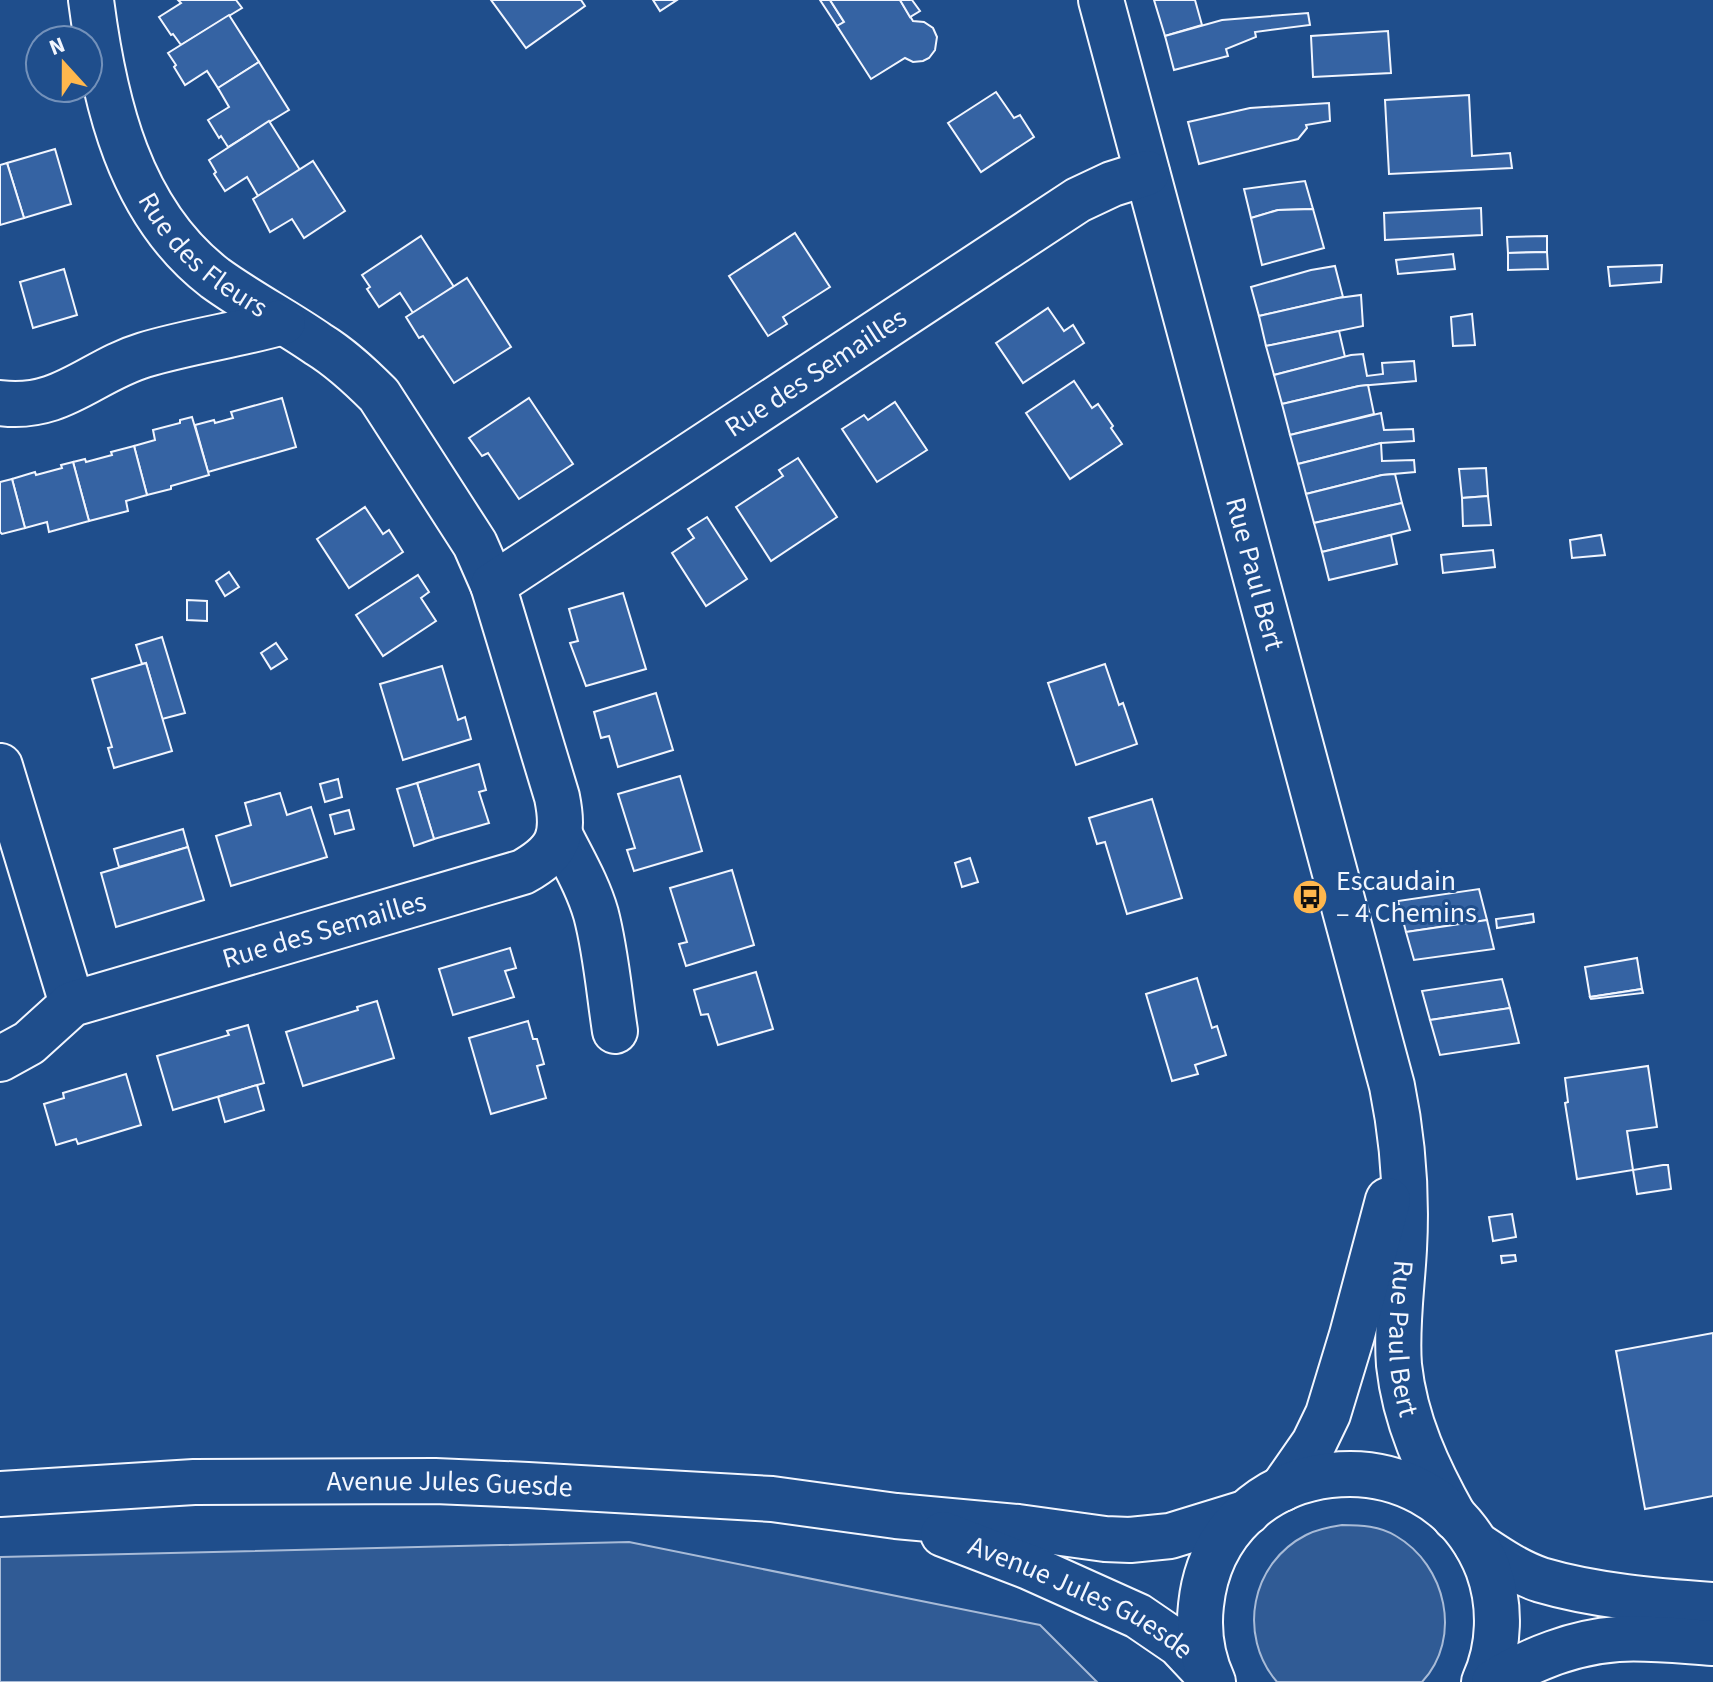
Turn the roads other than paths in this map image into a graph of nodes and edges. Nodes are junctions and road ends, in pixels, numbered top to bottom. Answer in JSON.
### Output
{"nodes":[{"id":1,"x":91,"y":0,"type":"edge"},
{"id":2,"x":1101,"y":0,"type":"edge"},
{"id":3,"x":1147,"y":173,"type":"junction"},
{"id":4,"x":283,"y":322,"type":"junction"},
{"id":5,"x":0,"y":403,"type":"edge"},
{"id":6,"x":493,"y":585,"type":"junction"},
{"id":7,"x":0,"y":766,"type":"edge"},
{"id":8,"x":560,"y":835,"type":"junction"},
{"id":9,"x":72,"y":1004,"type":"junction"},
{"id":10,"x":615,"y":1031,"type":"dead end"},
{"id":11,"x":0,"y":1059,"type":"edge"},
{"id":12,"x":1402,"y":1147,"type":"junction"},
{"id":13,"x":0,"y":1494,"type":"edge"},
{"id":14,"x":1265,"y":1501,"type":"junction"},
{"id":15,"x":896,"y":1516,"type":"junction"},
{"id":16,"x":1466,"y":1531,"type":"junction"},
{"id":17,"x":1713,"y":1605,"type":"edge"},
{"id":18,"x":1713,"y":1643,"type":"edge"},
{"id":19,"x":1212,"y":1680,"type":"edge"},
{"id":20,"x":1484,"y":1682,"type":"edge"},
{"id":21,"x":1494,"y":1682,"type":"edge"}],
"edges":[{"from":1,"to":4,"type":"street","name":"Rue des Fleurs"},
{"from":2,"to":3,"type":"street","name":"Rue Paul Bert"},
{"from":3,"to":6,"type":"street","name":"Rue des Semailles"},
{"from":3,"to":12,"type":"street","name":"Rue Paul Bert"},
{"from":4,"to":5,"type":"street"},
{"from":4,"to":6,"type":"street","name":"Rue des Fleurs"},
{"from":6,"to":8,"type":"street"},
{"from":7,"to":9,"type":"street"},
{"from":8,"to":9,"type":"street","name":"Rue des Semailles"},
{"from":8,"to":10,"type":"street"},
{"from":9,"to":11,"type":"street","name":"Rue des Semailles"},
{"from":12,"to":14,"type":"street","name":"Rue Paul Bert"},
{"from":12,"to":16,"type":"street","name":"Rue Paul Bert"},
{"from":13,"to":15,"type":"street","name":"Avenue Jules Guesde"},
{"from":14,"to":15,"type":"street","name":"Avenue Jules Guesde"},
{"from":14,"to":16,"type":"street","name":"Avenue Jules Guesde"},
{"from":14,"to":19,"type":"street","name":"Rue Paul Bert"},
{"from":15,"to":19,"type":"street","name":"Avenue Jules Guesde"},
{"from":16,"to":17,"type":"street"},
{"from":16,"to":20,"type":"street","name":"Rue Paul Bert"},
{"from":18,"to":21,"type":"street"}]}
